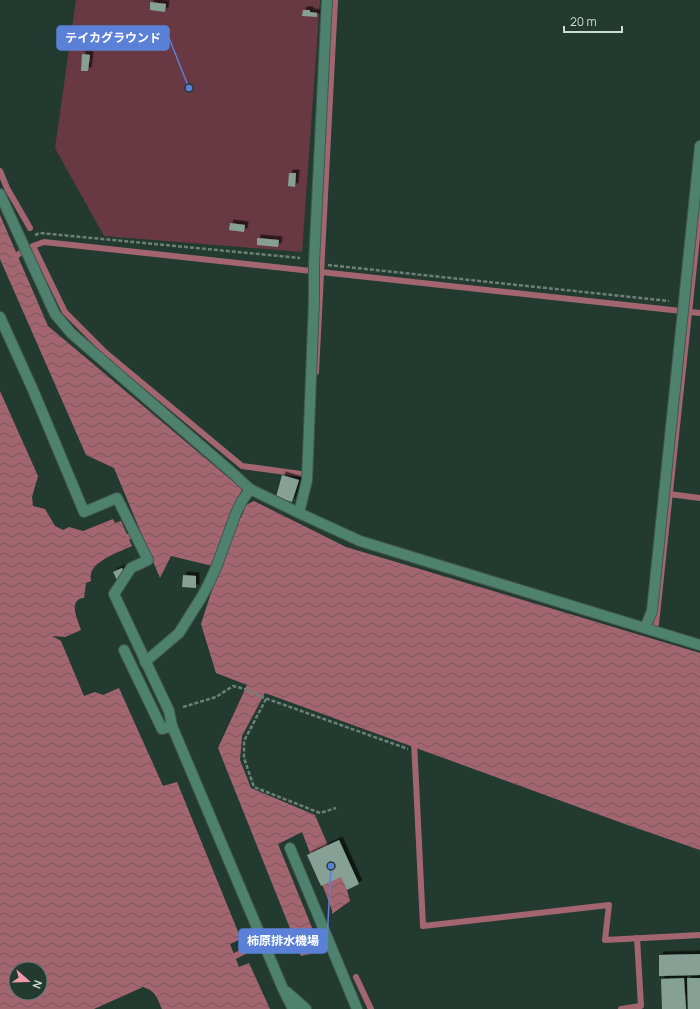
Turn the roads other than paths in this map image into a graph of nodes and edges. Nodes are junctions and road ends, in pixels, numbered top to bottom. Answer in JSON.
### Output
{"nodes":[{"id":1,"x":327,"y":0,"type":"edge"},
{"id":2,"x":700,"y":146,"type":"edge"},
{"id":3,"x":0,"y":194,"type":"edge"},
{"id":4,"x":0,"y":317,"type":"edge"},
{"id":5,"x":250,"y":489,"type":"junction"},
{"id":6,"x":299,"y":513,"type":"junction"},
{"id":7,"x":644,"y":628,"type":"junction"},
{"id":8,"x":700,"y":645,"type":"edge"},
{"id":9,"x":124,"y":650,"type":"dead end"},
{"id":10,"x":145,"y":662,"type":"junction"},
{"id":11,"x":172,"y":726,"type":"junction"},
{"id":12,"x":290,"y":848,"type":"dead end"},
{"id":13,"x":283,"y":989,"type":"junction"},
{"id":14,"x":293,"y":1009,"type":"edge"},
{"id":15,"x":306,"y":1009,"type":"edge"},
{"id":16,"x":357,"y":1009,"type":"edge"}],
"edges":[{"from":1,"to":6,"type":"street"},
{"from":2,"to":7,"type":"street"},
{"from":3,"to":5,"type":"street"},
{"from":4,"to":10,"type":"street"},
{"from":5,"to":6,"type":"street"},
{"from":5,"to":10,"type":"street"},
{"from":6,"to":7,"type":"street"},
{"from":7,"to":8,"type":"street"},
{"from":9,"to":11,"type":"street"},
{"from":10,"to":11,"type":"street"},
{"from":11,"to":13,"type":"street"},
{"from":12,"to":16,"type":"street"},
{"from":13,"to":14,"type":"street"},
{"from":13,"to":15,"type":"street"}]}
